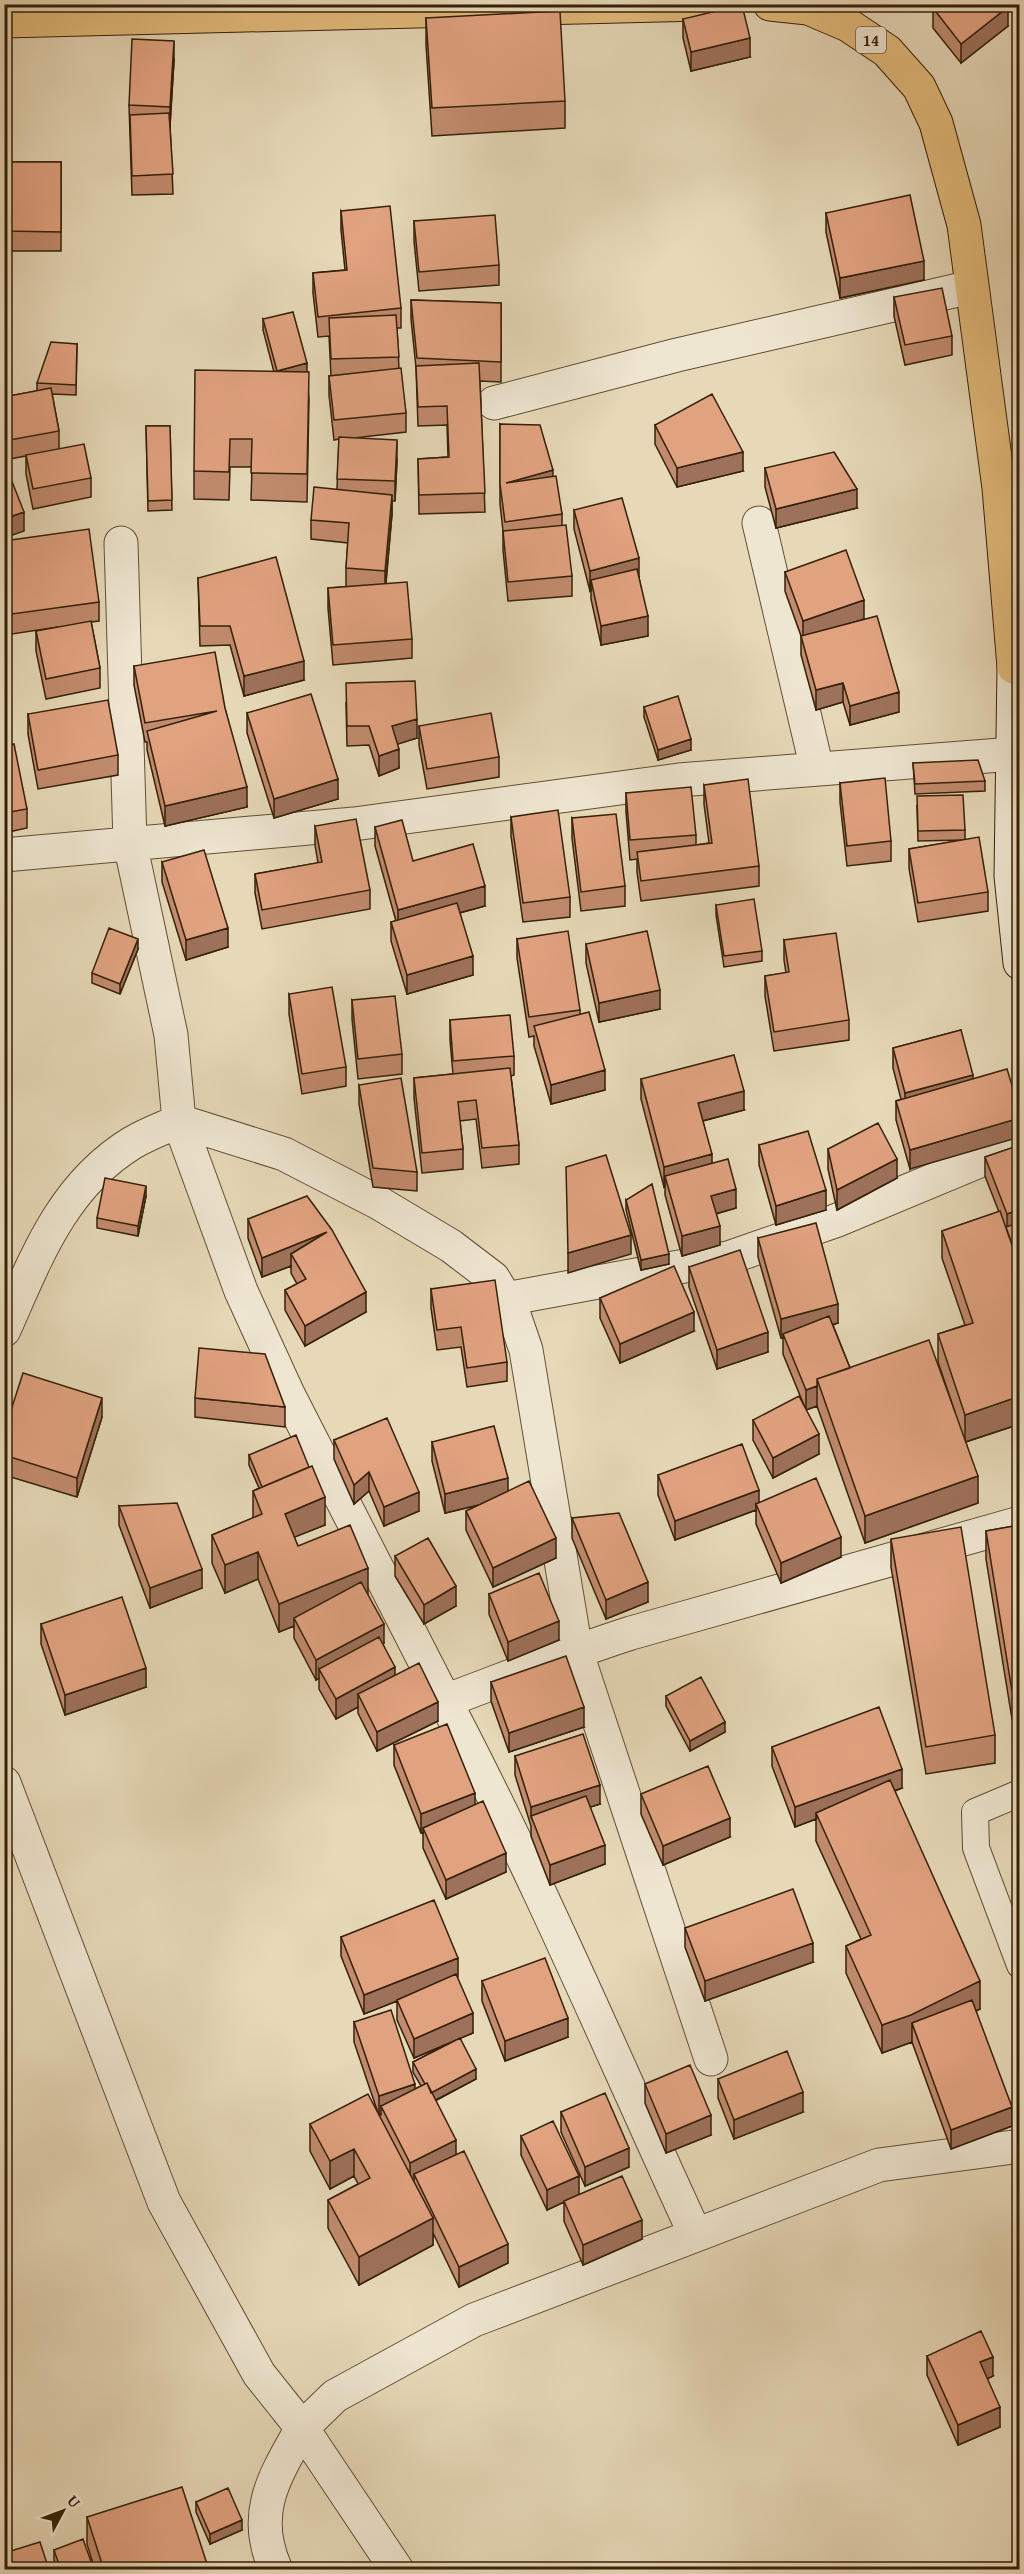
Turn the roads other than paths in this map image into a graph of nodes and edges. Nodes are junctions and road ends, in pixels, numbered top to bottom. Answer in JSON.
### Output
{"nodes":[{"id":1,"x":702,"y":4,"type":"edge"},
{"id":2,"x":771,"y":4,"type":"edge"},
{"id":3,"x":841,"y":15,"type":"edge"},
{"id":4,"x":4,"y":21,"type":"edge"},
{"id":5,"x":971,"y":287,"type":"junction"},
{"id":6,"x":494,"y":403,"type":"dead end"},
{"id":7,"x":759,"y":523,"type":"dead end"},
{"id":8,"x":121,"y":543,"type":"dead end"},
{"id":9,"x":1017,"y":667,"type":"edge"},
{"id":10,"x":1013,"y":754,"type":"junction"},
{"id":11,"x":817,"y":769,"type":"junction"},
{"id":12,"x":130,"y":843,"type":"junction"},
{"id":13,"x":4,"y":855,"type":"edge"},
{"id":14,"x":1020,"y":963,"type":"edge"},
{"id":15,"x":179,"y":1121,"type":"junction"},
{"id":16,"x":1020,"y":1144,"type":"edge"},
{"id":17,"x":506,"y":1299,"type":"junction"},
{"id":18,"x":4,"y":1330,"type":"edge"},
{"id":19,"x":1020,"y":1522,"type":"edge"},
{"id":20,"x":576,"y":1651,"type":"junction"},
{"id":21,"x":445,"y":1701,"type":"junction"},
{"id":22,"x":4,"y":1783,"type":"edge"},
{"id":23,"x":1020,"y":1793,"type":"edge"},
{"id":24,"x":1020,"y":1965,"type":"edge"},
{"id":25,"x":711,"y":2059,"type":"dead end"},
{"id":26,"x":1020,"y":2146,"type":"edge"},
{"id":27,"x":695,"y":2234,"type":"junction"},
{"id":28,"x":302,"y":2428,"type":"junction"},
{"id":29,"x":276,"y":2570,"type":"edge"},
{"id":30,"x":397,"y":2570,"type":"edge"}],
"edges":[{"from":1,"to":4,"type":"highway"},
{"from":2,"to":3,"type":"highway","number":"14"},
{"from":3,"to":5,"type":"highway","number":"14"},
{"from":5,"to":6,"type":"street"},
{"from":5,"to":9,"type":"highway","number":"14"},
{"from":7,"to":11,"type":"street"},
{"from":8,"to":12,"type":"street"},
{"from":9,"to":10,"type":"street"},
{"from":10,"to":11,"type":"street"},
{"from":10,"to":14,"type":"street"},
{"from":11,"to":12,"type":"street"},
{"from":12,"to":13,"type":"street"},
{"from":12,"to":15,"type":"street"},
{"from":15,"to":17,"type":"street"},
{"from":15,"to":18,"type":"street"},
{"from":15,"to":21,"type":"street"},
{"from":16,"to":17,"type":"street"},
{"from":17,"to":20,"type":"street"},
{"from":19,"to":20,"type":"street"},
{"from":20,"to":21,"type":"street"},
{"from":20,"to":25,"type":"street"},
{"from":21,"to":27,"type":"street"},
{"from":22,"to":28,"type":"street"},
{"from":23,"to":24,"type":"lane"},
{"from":26,"to":27,"type":"street"},
{"from":27,"to":28,"type":"street"},
{"from":28,"to":29,"type":"street"},
{"from":28,"to":30,"type":"street"}]}
